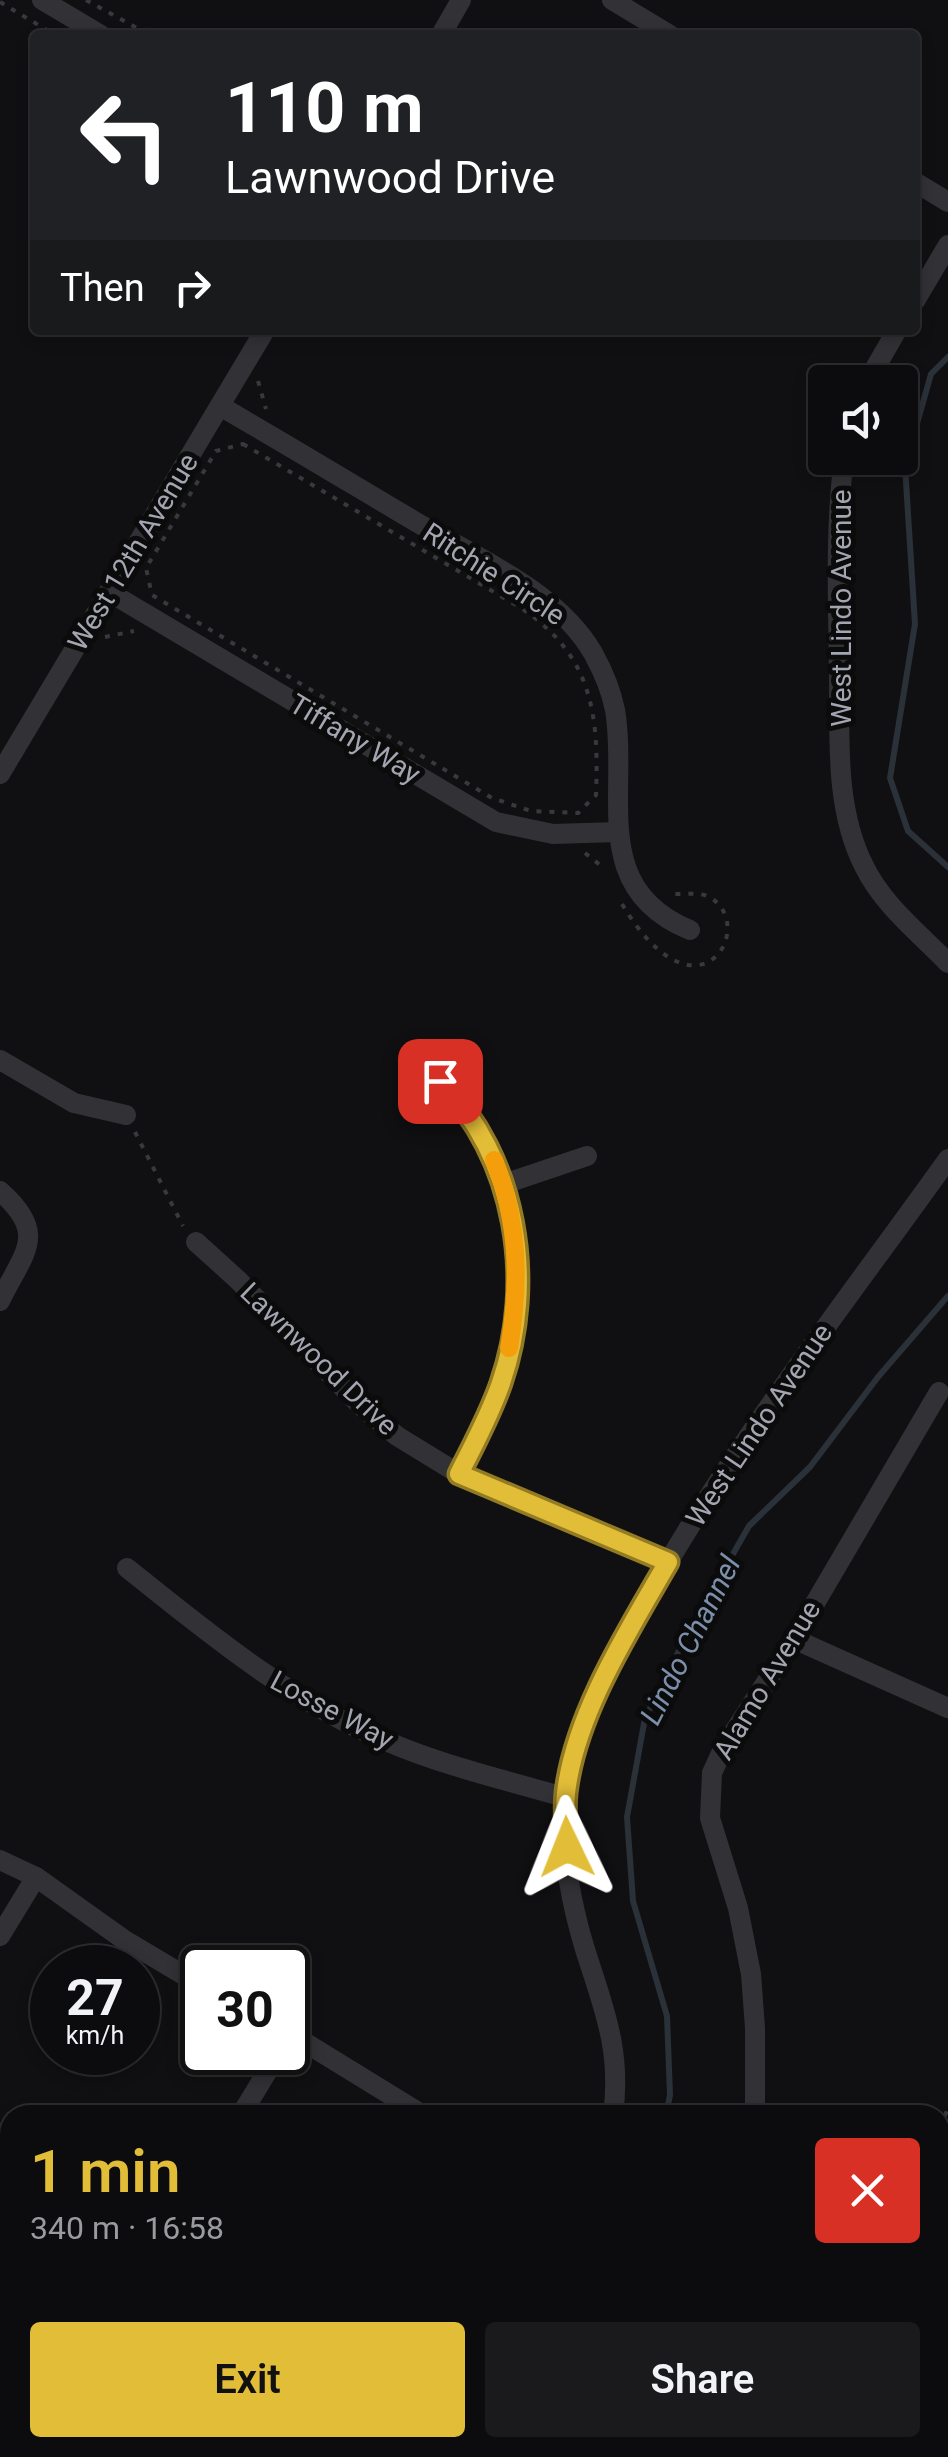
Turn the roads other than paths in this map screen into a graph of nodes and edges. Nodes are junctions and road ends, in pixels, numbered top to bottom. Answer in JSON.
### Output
{"nodes":[{"id":1,"x":42,"y":0,"type":"edge"},
{"id":2,"x":461,"y":0,"type":"edge"},
{"id":3,"x":612,"y":0,"type":"edge"},
{"id":4,"x":93,"y":30,"type":"edge"},
{"id":5,"x":443,"y":30,"type":"edge"},
{"id":6,"x":662,"y":30,"type":"edge"},
{"id":7,"x":920,"y":185,"type":"edge"},
{"id":8,"x":948,"y":202,"type":"edge"},
{"id":9,"x":948,"y":245,"type":"edge"},
{"id":10,"x":920,"y":293,"type":"edge"},
{"id":11,"x":262,"y":335,"type":"edge"},
{"id":12,"x":894,"y":335,"type":"edge"},
{"id":13,"x":877,"y":365,"type":"edge"},
{"id":14,"x":220,"y":406,"type":"junction"},
{"id":15,"x":842,"y":475,"type":"edge"},
{"id":16,"x":109,"y":592,"type":"junction"},
{"id":17,"x":0,"y":774,"type":"edge"},
{"id":18,"x":618,"y":832,"type":"junction"},
{"id":19,"x":690,"y":930,"type":"dead end"},
{"id":20,"x":948,"y":963,"type":"edge"},
{"id":21,"x":0,"y":1060,"type":"edge"},
{"id":22,"x":425,"y":1066,"type":"dead end"},
{"id":23,"x":126,"y":1115,"type":"road end"},
{"id":24,"x":587,"y":1156,"type":"dead end"},
{"id":25,"x":948,"y":1158,"type":"edge"},
{"id":26,"x":504,"y":1184,"type":"junction"},
{"id":27,"x":0,"y":1191,"type":"edge"},
{"id":28,"x":196,"y":1242,"type":"road end"},
{"id":29,"x":0,"y":1302,"type":"edge"},
{"id":30,"x":939,"y":1392,"type":"dead end"},
{"id":31,"x":459,"y":1474,"type":"junction"},
{"id":32,"x":668,"y":1562,"type":"junction"},
{"id":33,"x":127,"y":1568,"type":"dead end"},
{"id":34,"x":794,"y":1639,"type":"junction"},
{"id":35,"x":948,"y":1708,"type":"edge"},
{"id":36,"x":566,"y":1795,"type":"junction"},
{"id":37,"x":0,"y":1860,"type":"edge"},
{"id":38,"x":36,"y":1877,"type":"junction"},
{"id":39,"x":0,"y":1936,"type":"edge"},
{"id":40,"x":180,"y":1973,"type":"edge"},
{"id":41,"x":310,"y":2053,"type":"edge"},
{"id":42,"x":265,"y":2075,"type":"edge"},
{"id":43,"x":247,"y":2105,"type":"edge"},
{"id":44,"x":405,"y":2105,"type":"edge"},
{"id":45,"x":614,"y":2105,"type":"edge"},
{"id":46,"x":755,"y":2105,"type":"edge"}],
"edges":[{"from":1,"to":4,"type":"street"},
{"from":2,"to":5,"type":"street"},
{"from":3,"to":6,"type":"street"},
{"from":7,"to":8,"type":"street"},
{"from":9,"to":10,"type":"street"},
{"from":11,"to":14,"type":"street","name":"West 12th Avenue"},
{"from":12,"to":13,"type":"street"},
{"from":14,"to":16,"type":"street","name":"West 12th Avenue"},
{"from":14,"to":18,"type":"street","name":"Ritchie Circle"},
{"from":15,"to":20,"type":"street","name":"West Lindo Avenue"},
{"from":16,"to":17,"type":"street","name":"West 12th Avenue"},
{"from":16,"to":18,"type":"street","name":"Tiffany Way"},
{"from":18,"to":19,"type":"street","name":"Ritchie Circle"},
{"from":21,"to":23,"type":"street"},
{"from":22,"to":26,"type":"street"},
{"from":24,"to":26,"type":"street"},
{"from":25,"to":32,"type":"street","name":"West Lindo Avenue"},
{"from":26,"to":31,"type":"street"},
{"from":27,"to":29,"type":"street"},
{"from":28,"to":31,"type":"street","name":"Lawnwood Drive"},
{"from":30,"to":34,"type":"street","name":"Alamo Avenue"},
{"from":31,"to":32,"type":"street","name":"Lawnwood Drive"},
{"from":32,"to":36,"type":"street","name":"West Lindo Avenue"},
{"from":33,"to":36,"type":"street","name":"Losse Way"},
{"from":34,"to":35,"type":"street"},
{"from":34,"to":46,"type":"street","name":"Alamo Avenue"},
{"from":36,"to":45,"type":"street","name":"West Lindo Avenue"},
{"from":37,"to":38,"type":"street"},
{"from":38,"to":39,"type":"street"},
{"from":38,"to":40,"type":"street"},
{"from":41,"to":44,"type":"street"},
{"from":42,"to":43,"type":"street"}]}
